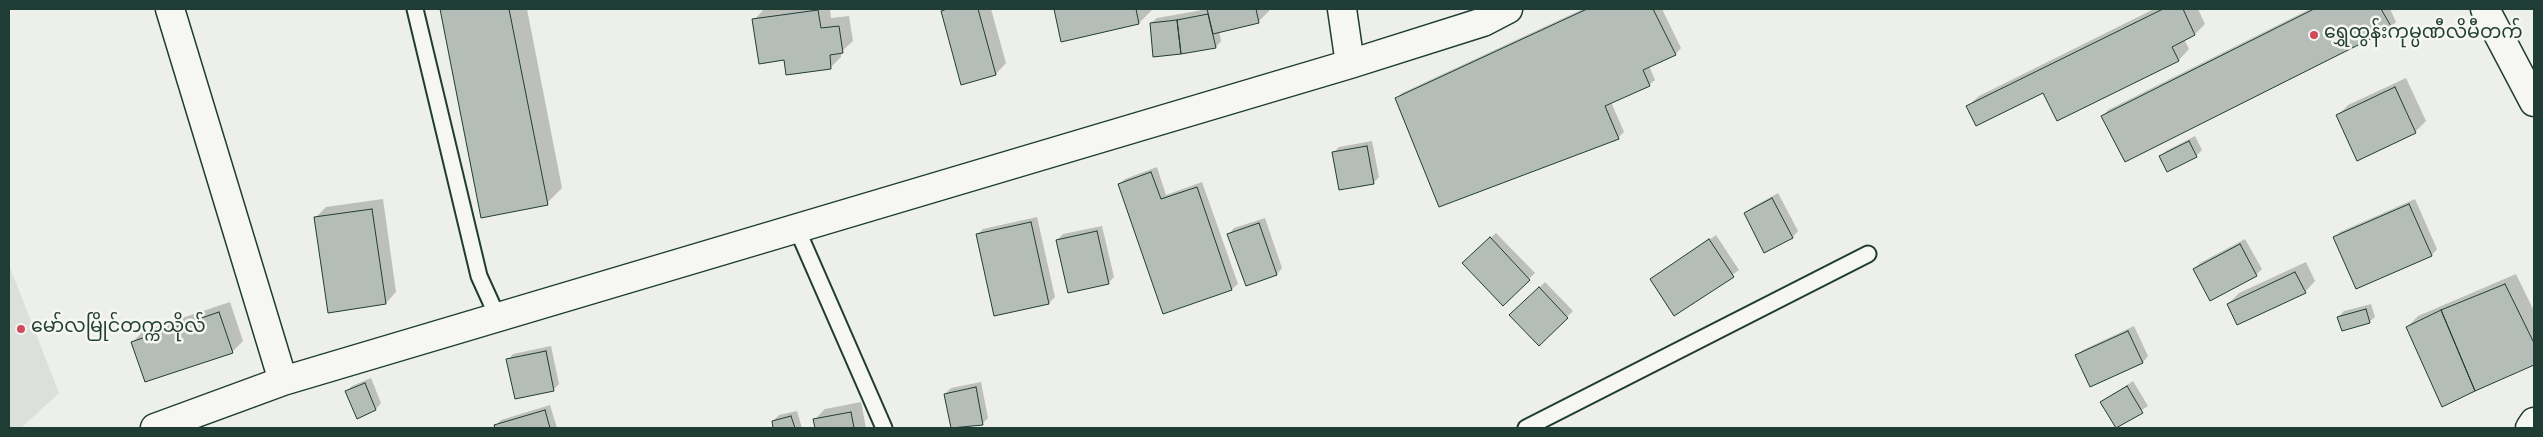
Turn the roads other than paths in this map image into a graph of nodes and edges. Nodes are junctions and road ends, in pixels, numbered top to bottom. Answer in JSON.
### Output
{"nodes":[{"id":1,"x":170,"y":9,"type":"edge"},
{"id":2,"x":415,"y":9,"type":"edge"},
{"id":3,"x":1342,"y":9,"type":"edge"},
{"id":4,"x":1508,"y":9,"type":"edge"},
{"id":5,"x":2485,"y":9,"type":"edge"},
{"id":6,"x":1350,"y":64,"type":"junction"},
{"id":7,"x":2534,"y":102,"type":"edge"},
{"id":8,"x":797,"y":229,"type":"junction"},
{"id":9,"x":1868,"y":254,"type":"dead end"},
{"id":10,"x":498,"y":318,"type":"junction"},
{"id":11,"x":284,"y":381,"type":"junction"},
{"id":12,"x":2534,"y":422,"type":"edge"},
{"id":13,"x":155,"y":428,"type":"edge"},
{"id":14,"x":884,"y":428,"type":"edge"},
{"id":15,"x":1526,"y":428,"type":"edge"},
{"id":16,"x":2530,"y":428,"type":"edge"}],
"edges":[{"from":1,"to":11,"type":"main road"},
{"from":2,"to":10,"type":"lane"},
{"from":3,"to":6,"type":"main road"},
{"from":4,"to":6,"type":"main road"},
{"from":5,"to":7,"type":"main road"},
{"from":6,"to":8,"type":"main road"},
{"from":8,"to":10,"type":"main road"},
{"from":8,"to":14,"type":"lane"},
{"from":9,"to":15,"type":"lane"},
{"from":10,"to":11,"type":"main road"},
{"from":11,"to":13,"type":"main road"},
{"from":12,"to":16,"type":"main road"}]}
